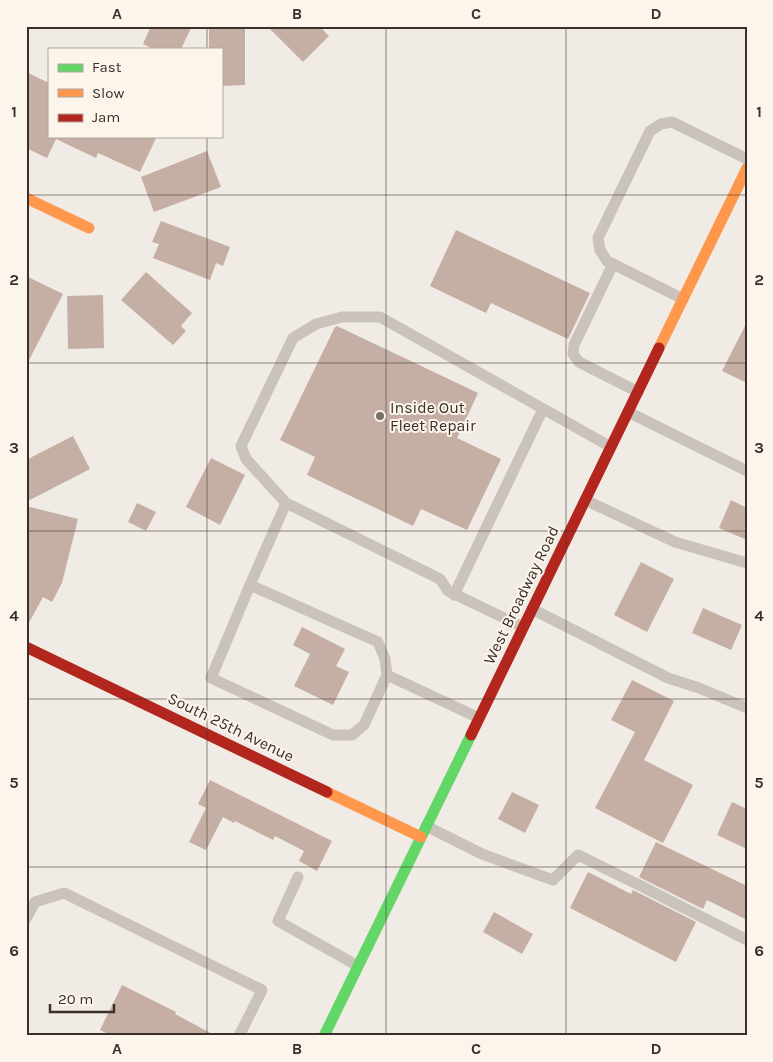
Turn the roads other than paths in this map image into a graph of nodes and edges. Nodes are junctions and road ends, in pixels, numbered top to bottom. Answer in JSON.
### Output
{"nodes":[{"id":1,"x":747,"y":158,"type":"edge"},
{"id":2,"x":747,"y":168,"type":"edge"},
{"id":3,"x":26,"y":198,"type":"edge"},
{"id":4,"x":89,"y":228,"type":"dead end"},
{"id":5,"x":613,"y":264,"type":"junction"},
{"id":6,"x":683,"y":299,"type":"junction"},
{"id":7,"x":638,"y":392,"type":"junction"},
{"id":8,"x":543,"y":409,"type":"junction"},
{"id":9,"x":628,"y":412,"type":"junction"},
{"id":10,"x":611,"y":447,"type":"junction"},
{"id":11,"x":747,"y":471,"type":"edge"},
{"id":12,"x":585,"y":500,"type":"junction"},
{"id":13,"x":286,"y":502,"type":"junction"},
{"id":14,"x":747,"y":563,"type":"edge"},
{"id":15,"x":250,"y":586,"type":"junction"},
{"id":16,"x":454,"y":595,"type":"junction"},
{"id":17,"x":532,"y":610,"type":"junction"},
{"id":18,"x":523,"y":627,"type":"junction"},
{"id":19,"x":26,"y":647,"type":"edge"},
{"id":20,"x":387,"y":675,"type":"junction"},
{"id":21,"x":747,"y":708,"type":"edge"},
{"id":22,"x":479,"y":718,"type":"junction"},
{"id":23,"x":423,"y":832,"type":"junction"},
{"id":24,"x":298,"y":877,"type":"dead end"},
{"id":25,"x":26,"y":919,"type":"edge"},
{"id":26,"x":747,"y":940,"type":"edge"},
{"id":27,"x":358,"y":966,"type":"junction"},
{"id":28,"x":240,"y":1036,"type":"edge"},
{"id":29,"x":324,"y":1036,"type":"edge"}],
"edges":[{"from":1,"to":5,"type":"lane"},
{"from":2,"to":6,"type":"main road","name":"West Broadway Road"},
{"from":3,"to":4,"type":"main road"},
{"from":5,"to":6,"type":"lane"},
{"from":5,"to":7,"type":"lane"},
{"from":6,"to":7,"type":"main road","name":"West Broadway Road"},
{"from":7,"to":9,"type":"main road","name":"West Broadway Road"},
{"from":8,"to":10,"type":"lane"},
{"from":8,"to":13,"type":"lane"},
{"from":8,"to":16,"type":"lane"},
{"from":9,"to":10,"type":"main road","name":"West Broadway Road"},
{"from":9,"to":11,"type":"lane"},
{"from":10,"to":12,"type":"main road","name":"West Broadway Road"},
{"from":12,"to":14,"type":"lane"},
{"from":12,"to":17,"type":"main road","name":"West Broadway Road"},
{"from":13,"to":15,"type":"lane"},
{"from":13,"to":16,"type":"lane"},
{"from":15,"to":20,"type":"lane"},
{"from":15,"to":20,"type":"lane"},
{"from":16,"to":18,"type":"lane"},
{"from":17,"to":18,"type":"main road","name":"West Broadway Road"},
{"from":17,"to":21,"type":"lane"},
{"from":18,"to":22,"type":"main road","name":"West Broadway Road"},
{"from":19,"to":23,"type":"main road","name":"South 25th Avenue"},
{"from":20,"to":22,"type":"lane"},
{"from":22,"to":23,"type":"main road","name":"West Broadway Road"},
{"from":23,"to":26,"type":"lane"},
{"from":23,"to":27,"type":"main road","name":"West Broadway Road"},
{"from":24,"to":27,"type":"lane"},
{"from":25,"to":28,"type":"lane"},
{"from":27,"to":29,"type":"main road","name":"West Broadway Road"}]}
